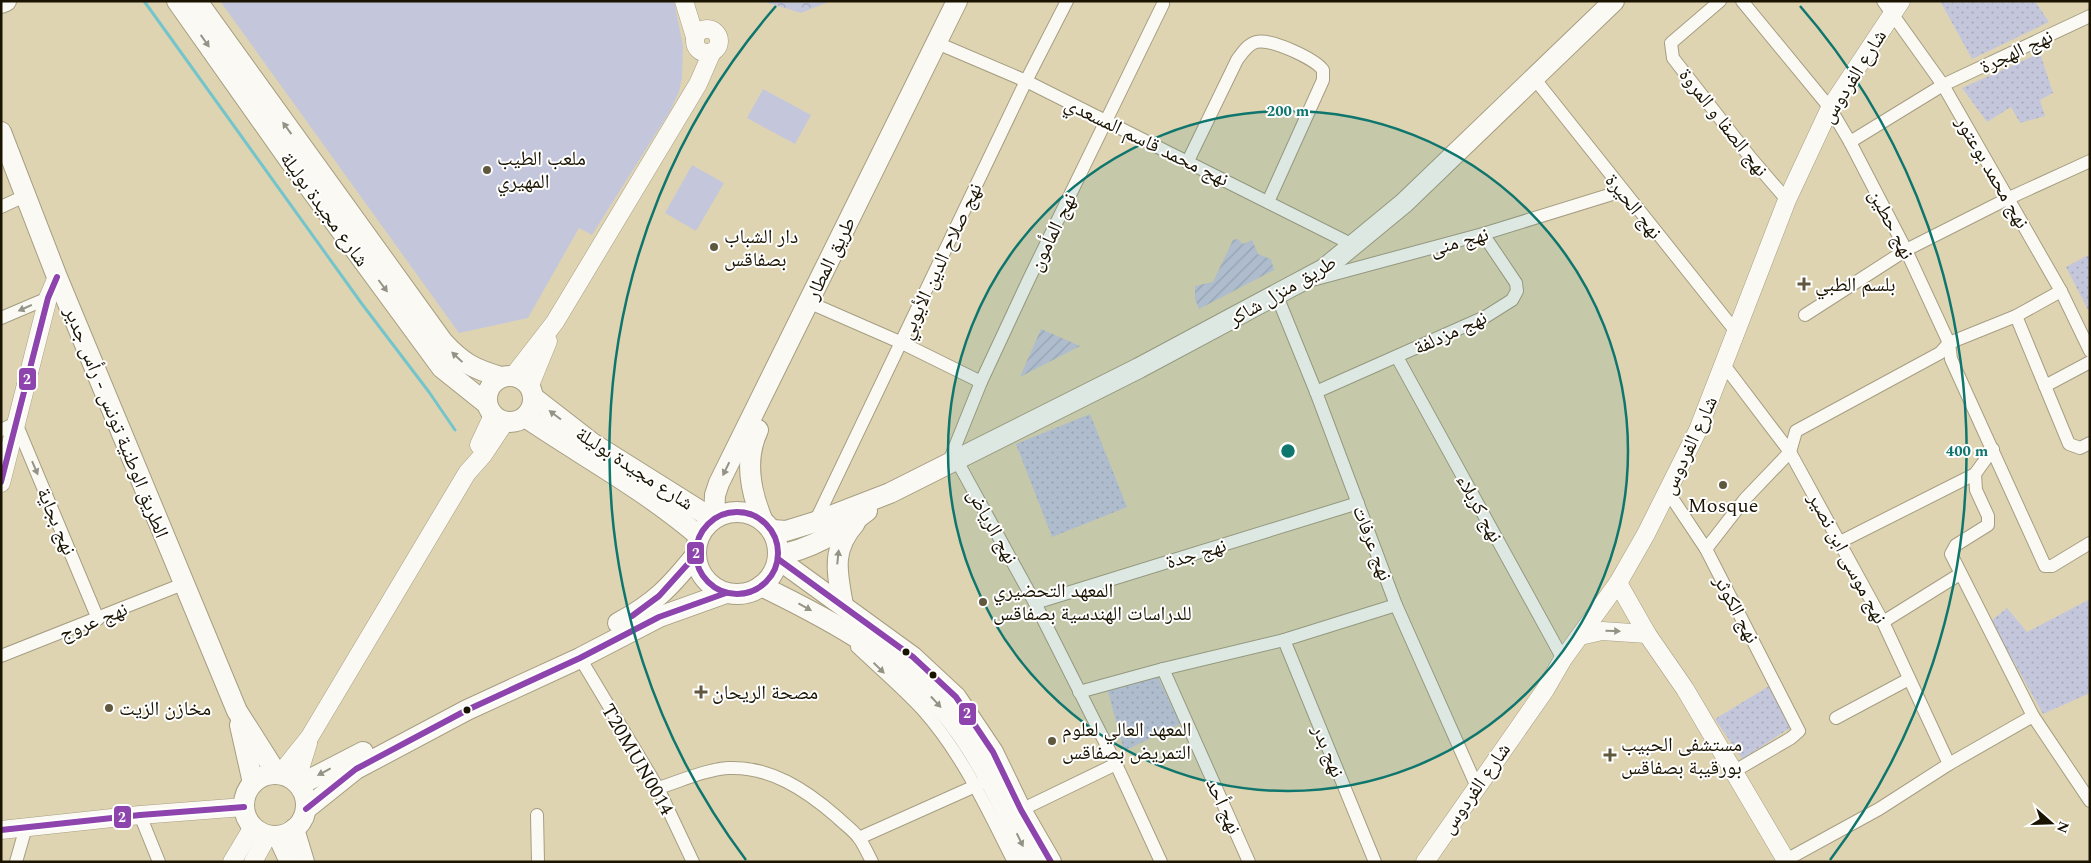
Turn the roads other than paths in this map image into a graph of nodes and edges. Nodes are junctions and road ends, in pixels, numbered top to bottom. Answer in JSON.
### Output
{"nodes":[{"id":1,"x":6,"y":1,"type":"edge"},
{"id":2,"x":177,"y":1,"type":"edge"},
{"id":3,"x":197,"y":1,"type":"edge"},
{"id":4,"x":684,"y":1,"type":"edge"},
{"id":5,"x":689,"y":1,"type":"edge"},
{"id":6,"x":957,"y":1,"type":"edge"},
{"id":7,"x":969,"y":1,"type":"edge"},
{"id":8,"x":1067,"y":1,"type":"edge"},
{"id":9,"x":1614,"y":1,"type":"edge"},
{"id":10,"x":1720,"y":1,"type":"edge"},
{"id":11,"x":1742,"y":1,"type":"edge"},
{"id":12,"x":1,"y":3,"type":"edge"},
{"id":13,"x":1164,"y":4,"type":"dead end"},
{"id":14,"x":1892,"y":6,"type":"edge"},
{"id":15,"x":2090,"y":16,"type":"edge"},
{"id":16,"x":942,"y":45,"type":"junction"},
{"id":17,"x":701,"y":46,"type":"junction"},
{"id":18,"x":1534,"y":78,"type":"junction"},
{"id":19,"x":1026,"y":81,"type":"junction"},
{"id":20,"x":1943,"y":86,"type":"junction"},
{"id":21,"x":1830,"y":108,"type":"junction"},
{"id":22,"x":1106,"y":121,"type":"junction"},
{"id":23,"x":1,"y":132,"type":"edge"},
{"id":24,"x":1850,"y":142,"type":"junction"},
{"id":25,"x":1188,"y":161,"type":"junction"},
{"id":26,"x":2089,"y":162,"type":"edge"},
{"id":27,"x":1622,"y":191,"type":"junction"},
{"id":28,"x":27,"y":195,"type":"junction"},
{"id":29,"x":2009,"y":198,"type":"junction"},
{"id":30,"x":1786,"y":200,"type":"junction"},
{"id":31,"x":1268,"y":202,"type":"junction"},
{"id":32,"x":1,"y":206,"type":"edge"},
{"id":33,"x":1484,"y":234,"type":"junction"},
{"id":34,"x":1355,"y":246,"type":"junction"},
{"id":35,"x":1906,"y":250,"type":"junction"},
{"id":36,"x":57,"y":277,"type":"junction"},
{"id":37,"x":1294,"y":285,"type":"junction"},
{"id":38,"x":2061,"y":290,"type":"junction"},
{"id":39,"x":1277,"y":296,"type":"junction"},
{"id":40,"x":48,"y":298,"type":"junction"},
{"id":41,"x":813,"y":304,"type":"junction"},
{"id":42,"x":1805,"y":314,"type":"dead end"},
{"id":43,"x":2016,"y":316,"type":"junction"},
{"id":44,"x":1,"y":318,"type":"edge"},
{"id":45,"x":1736,"y":333,"type":"junction"},
{"id":46,"x":902,"y":343,"type":"junction"},
{"id":47,"x":1949,"y":343,"type":"junction"},
{"id":48,"x":2090,"y":351,"type":"edge"},
{"id":49,"x":1397,"y":357,"type":"junction"},
{"id":50,"x":2090,"y":362,"type":"edge"},
{"id":51,"x":1724,"y":365,"type":"junction"},
{"id":52,"x":981,"y":382,"type":"junction"},
{"id":53,"x":519,"y":384,"type":"junction"},
{"id":54,"x":2045,"y":386,"type":"junction"},
{"id":55,"x":1316,"y":392,"type":"junction"},
{"id":56,"x":495,"y":414,"type":"junction"},
{"id":57,"x":525,"y":417,"type":"junction"},
{"id":58,"x":9,"y":426,"type":"edge"},
{"id":59,"x":2090,"y":443,"type":"edge"},
{"id":60,"x":1993,"y":450,"type":"junction"},
{"id":61,"x":1790,"y":452,"type":"junction"},
{"id":62,"x":952,"y":462,"type":"junction"},
{"id":63,"x":1975,"y":474,"type":"junction"},
{"id":64,"x":1,"y":483,"type":"edge"},
{"id":65,"x":1668,"y":492,"type":"junction"},
{"id":66,"x":890,"y":493,"type":"junction"},
{"id":67,"x":1358,"y":503,"type":"junction"},
{"id":68,"x":862,"y":515,"type":"junction"},
{"id":69,"x":713,"y":518,"type":"junction"},
{"id":70,"x":815,"y":522,"type":"junction"},
{"id":71,"x":767,"y":525,"type":"junction"},
{"id":72,"x":699,"y":536,"type":"junction"},
{"id":73,"x":1840,"y":542,"type":"junction"},
{"id":74,"x":2090,"y":543,"type":"edge"},
{"id":75,"x":1706,"y":549,"type":"junction"},
{"id":76,"x":695,"y":556,"type":"junction"},
{"id":77,"x":778,"y":557,"type":"junction"},
{"id":78,"x":1960,"y":574,"type":"junction"},
{"id":79,"x":1618,"y":583,"type":"junction"},
{"id":80,"x":184,"y":584,"type":"junction"},
{"id":81,"x":761,"y":586,"type":"junction"},
{"id":82,"x":726,"y":593,"type":"junction"},
{"id":83,"x":1035,"y":603,"type":"junction"},
{"id":84,"x":843,"y":605,"type":"junction"},
{"id":85,"x":1396,"y":606,"type":"junction"},
{"id":86,"x":98,"y":619,"type":"junction"},
{"id":87,"x":1883,"y":622,"type":"junction"},
{"id":88,"x":1647,"y":634,"type":"junction"},
{"id":89,"x":1580,"y":636,"type":"junction"},
{"id":90,"x":1284,"y":640,"type":"junction"},
{"id":91,"x":1,"y":656,"type":"edge"},
{"id":92,"x":580,"y":658,"type":"junction"},
{"id":93,"x":1563,"y":659,"type":"junction"},
{"id":94,"x":1163,"y":668,"type":"junction"},
{"id":95,"x":1909,"y":679,"type":"junction"},
{"id":96,"x":1079,"y":692,"type":"junction"},
{"id":97,"x":237,"y":711,"type":"junction"},
{"id":98,"x":2033,"y":716,"type":"junction"},
{"id":99,"x":1836,"y":718,"type":"dead end"},
{"id":100,"x":1116,"y":764,"type":"junction"},
{"id":101,"x":1949,"y":764,"type":"junction"},
{"id":102,"x":1733,"y":772,"type":"junction"},
{"id":103,"x":288,"y":779,"type":"junction"},
{"id":104,"x":253,"y":783,"type":"junction"},
{"id":105,"x":983,"y":783,"type":"junction"},
{"id":106,"x":1476,"y":787,"type":"junction"},
{"id":107,"x":658,"y":788,"type":"junction"},
{"id":108,"x":2090,"y":801,"type":"edge"},
{"id":109,"x":244,"y":808,"type":"junction"},
{"id":110,"x":306,"y":809,"type":"junction"},
{"id":111,"x":1021,"y":810,"type":"junction"},
{"id":112,"x":140,"y":815,"type":"junction"},
{"id":113,"x":537,"y":815,"type":"dead end"},
{"id":114,"x":26,"y":827,"type":"junction"},
{"id":115,"x":1,"y":830,"type":"edge"},
{"id":116,"x":273,"y":832,"type":"junction"},
{"id":117,"x":859,"y":838,"type":"junction"},
{"id":118,"x":1786,"y":861,"type":"edge"},
{"id":119,"x":16,"y":862,"type":"edge"},
{"id":120,"x":159,"y":862,"type":"edge"},
{"id":121,"x":232,"y":862,"type":"edge"},
{"id":122,"x":253,"y":862,"type":"edge"},
{"id":123,"x":290,"y":862,"type":"edge"},
{"id":124,"x":304,"y":862,"type":"edge"},
{"id":125,"x":538,"y":862,"type":"edge"},
{"id":126,"x":693,"y":862,"type":"edge"},
{"id":127,"x":872,"y":862,"type":"edge"},
{"id":128,"x":1014,"y":862,"type":"edge"},
{"id":129,"x":1030,"y":862,"type":"edge"},
{"id":130,"x":1051,"y":862,"type":"edge"},
{"id":131,"x":1161,"y":862,"type":"edge"},
{"id":132,"x":1249,"y":862,"type":"edge"},
{"id":133,"x":1374,"y":862,"type":"edge"},
{"id":134,"x":1425,"y":862,"type":"edge"}],
"edges":[{"from":1,"to":12,"type":"main road"},
{"from":2,"to":56,"type":"main road","name":"شارع مجيدة بوليلة","one_way":true},
{"from":53,"to":3,"type":"main road","name":"شارع مجيدة بوليلة","one_way":true},
{"from":4,"to":17,"type":"street"},
{"from":5,"to":17,"type":"street"},
{"from":6,"to":16,"type":"main road","name":"طريق المطار"},
{"from":7,"to":16,"type":"main road","name":"طريق المطار"},
{"from":8,"to":19,"type":"street","name":"نهج صلاح الدين الأيوبي"},
{"from":9,"to":18,"type":"main road","name":"طريق منزل شاكر"},
{"from":10,"to":30,"type":"street","name":"نهج الصفا و المروة"},
{"from":11,"to":21,"type":"street","name":"نهج حطين"},
{"from":13,"to":22,"type":"street","name":"نهج المأمون"},
{"from":14,"to":20,"type":"street","name":"نهج محمد بوعتور"},
{"from":14,"to":21,"type":"street","name":"شارع الفردوس"},
{"from":15,"to":20,"type":"street","name":"نهج الهجرة"},
{"from":16,"to":19,"type":"street","name":"نهج محمد قاسم المسعدي"},
{"from":16,"to":41,"type":"main road","name":"طريق المطار"},
{"from":17,"to":53,"type":"street"},
{"from":18,"to":27,"type":"street","name":"نهج الحيرة"},
{"from":18,"to":34,"type":"main road","name":"طريق منزل شاكر"},
{"from":19,"to":22,"type":"street","name":"نهج محمد قاسم المسعدي"},
{"from":19,"to":46,"type":"street","name":"نهج صلاح الدين الأيوبي"},
{"from":20,"to":24,"type":"street","name":"نهج الهجرة"},
{"from":20,"to":29,"type":"street","name":"نهج محمد بوعتور"},
{"from":21,"to":24,"type":"street","name":"نهج حطين"},
{"from":21,"to":30,"type":"street","name":"شارع الفردوس"},
{"from":22,"to":25,"type":"street","name":"نهج محمد قاسم المسعدي"},
{"from":22,"to":52,"type":"street","name":"نهج المأمون"},
{"from":23,"to":28,"type":"main road","name":"الطريق الوطنية تونس - رأس جدير"},
{"from":24,"to":35,"type":"street","name":"نهج حطين"},
{"from":25,"to":31,"type":"street","name":"نهج محمد قاسم المسعدي"},
{"from":25,"to":31,"type":"street"},
{"from":26,"to":29,"type":"street"},
{"from":27,"to":33,"type":"street","name":"نهج منى"},
{"from":27,"to":45,"type":"street","name":"نهج الحيرة"},
{"from":28,"to":32,"type":"street"},
{"from":28,"to":36,"type":"main road","name":"الطريق الوطنية تونس - رأس جدير"},
{"from":29,"to":35,"type":"street"},
{"from":29,"to":38,"type":"street","name":"نهج محمد بوعتور"},
{"from":30,"to":45,"type":"street","name":"شارع الفردوس"},
{"from":31,"to":34,"type":"street","name":"نهج محمد قاسم المسعدي"},
{"from":33,"to":37,"type":"street","name":"نهج منى"},
{"from":33,"to":49,"type":"street","name":"نهج مزدلفة"},
{"from":34,"to":37,"type":"main road","name":"طريق منزل شاكر"},
{"from":35,"to":42,"type":"street"},
{"from":35,"to":47,"type":"street","name":"نهج حطين"},
{"from":36,"to":40,"type":"street"},
{"from":36,"to":80,"type":"main road","name":"الطريق الوطنية تونس - رأس جدير"},
{"from":37,"to":39,"type":"main road","name":"طريق منزل شاكر"},
{"from":38,"to":43,"type":"street"},
{"from":38,"to":48,"type":"street","name":"نهج محمد بوعتور"},
{"from":39,"to":55,"type":"street","name":"نهج عرفات"},
{"from":39,"to":62,"type":"main road","name":"طريق منزل شاكر"},
{"from":40,"to":44,"type":"street","one_way":true},
{"from":40,"to":58,"type":"street"},
{"from":41,"to":46,"type":"street"},
{"from":41,"to":69,"type":"main road","name":"طريق المطار","one_way":true},
{"from":41,"to":71,"type":"main road","name":"طريق المطار"},
{"from":43,"to":47,"type":"street"},
{"from":43,"to":54,"type":"street"},
{"from":45,"to":51,"type":"street","name":"شارع الفردوس"},
{"from":46,"to":52,"type":"street"},
{"from":46,"to":70,"type":"street","name":"نهج صلاح الدين الأيوبي"},
{"from":47,"to":60,"type":"street","name":"نهج حطين"},
{"from":47,"to":61,"type":"street"},
{"from":49,"to":55,"type":"street","name":"نهج مزدلفة"},
{"from":49,"to":93,"type":"street","name":"نهج كربلاء"},
{"from":50,"to":54,"type":"street"},
{"from":51,"to":61,"type":"street","name":"نهج موسى ابن نصير"},
{"from":51,"to":65,"type":"street","name":"شارع الفردوس"},
{"from":52,"to":62,"type":"street","name":"نهج المأمون"},
{"from":53,"to":56,"type":"main road"},
{"from":53,"to":57,"type":"main road"},
{"from":69,"to":53,"type":"main road","name":"شارع مجيدة بوليلة","one_way":true},
{"from":54,"to":59,"type":"street"},
{"from":55,"to":67,"type":"street","name":"نهج عرفات"},
{"from":56,"to":57,"type":"main road"},
{"from":56,"to":103,"type":"street"},
{"from":57,"to":72,"type":"main road","name":"شارع مجيدة بوليلة"},
{"from":58,"to":64,"type":"street"},
{"from":58,"to":86,"type":"street","name":"نهج بجاية","one_way":true},
{"from":60,"to":63,"type":"street"},
{"from":60,"to":74,"type":"street","name":"نهج حطين"},
{"from":61,"to":73,"type":"street","name":"نهج موسى ابن نصير"},
{"from":61,"to":75,"type":"street"},
{"from":62,"to":66,"type":"main road","name":"طريق منزل شاكر"},
{"from":62,"to":83,"type":"street","name":"نهج الرياض"},
{"from":63,"to":73,"type":"street"},
{"from":63,"to":78,"type":"street"},
{"from":65,"to":75,"type":"street","name":"نهج الكوثر"},
{"from":65,"to":79,"type":"street","name":"شارع الفردوس"},
{"from":66,"to":68,"type":"main road","name":"طريق منزل شاكر"},
{"from":66,"to":70,"type":"main road","name":"طريق منزل شاكر"},
{"from":67,"to":83,"type":"street","name":"نهج جدة"},
{"from":67,"to":85,"type":"street","name":"نهج عرفات"},
{"from":68,"to":77,"type":"main road","name":"طريق منزل شاكر"},
{"from":84,"to":68,"type":"main road","one_way":true},
{"from":69,"to":71,"type":"main road"},
{"from":69,"to":72,"type":"main road"},
{"from":70,"to":71,"type":"main road","name":"طريق منزل شاكر"},
{"from":71,"to":77,"type":"main road"},
{"from":72,"to":76,"type":"main road"},
{"from":73,"to":87,"type":"street","name":"نهج موسى ابن نصير"},
{"from":75,"to":102,"type":"street","name":"نهج الكوثر"},
{"from":76,"to":82,"type":"main road"},
{"from":76,"to":103,"type":"main road","one_way":true},
{"from":77,"to":81,"type":"main road"},
{"from":77,"to":84,"type":"main road"},
{"from":78,"to":87,"type":"street"},
{"from":78,"to":98,"type":"street"},
{"from":79,"to":88,"type":"street"},
{"from":79,"to":89,"type":"street","name":"شارع الفردوس"},
{"from":80,"to":86,"type":"street","name":"نهج عروج"},
{"from":80,"to":97,"type":"main road","name":"الطريق الوطنية تونس - رأس جدير"},
{"from":81,"to":82,"type":"main road"},
{"from":81,"to":105,"type":"main road","one_way":true},
{"from":82,"to":92,"type":"main road"},
{"from":83,"to":96,"type":"street","name":"نهج الرياض"},
{"from":84,"to":111,"type":"main road"},
{"from":85,"to":90,"type":"street"},
{"from":85,"to":106,"type":"street","name":"نهج عرفات"},
{"from":86,"to":91,"type":"street","name":"نهج عروج"},
{"from":87,"to":95,"type":"street","name":"نهج موسى ابن نصير"},
{"from":89,"to":88,"type":"street","one_way":true},
{"from":88,"to":102,"type":"street"},
{"from":89,"to":93,"type":"street","name":"شارع الفردوس"},
{"from":90,"to":94,"type":"street"},
{"from":90,"to":133,"type":"street","name":"نهج بدر"},
{"from":92,"to":107,"type":"street","name":"T20MUN0014"},
{"from":92,"to":110,"type":"main road"},
{"from":93,"to":106,"type":"street","name":"شارع الفردوس"},
{"from":94,"to":96,"type":"street"},
{"from":94,"to":132,"type":"street","name":"نهج أحد"},
{"from":95,"to":99,"type":"street"},
{"from":95,"to":101,"type":"street","name":"نهج موسى ابن نصير"},
{"from":96,"to":100,"type":"street","name":"نهج الرياض"},
{"from":97,"to":103,"type":"main road","name":"الطريق الوطنية تونس - رأس جدير"},
{"from":97,"to":104,"type":"main road","name":"الطريق الوطنية تونس - رأس جدير"},
{"from":98,"to":101,"type":"street"},
{"from":98,"to":108,"type":"street"},
{"from":100,"to":111,"type":"street"},
{"from":100,"to":131,"type":"street","name":"نهج الرياض"},
{"from":101,"to":118,"type":"street"},
{"from":102,"to":118,"type":"street"},
{"from":103,"to":104,"type":"main road"},
{"from":103,"to":110,"type":"main road"},
{"from":104,"to":109,"type":"main road"},
{"from":105,"to":117,"type":"street"},
{"from":105,"to":128,"type":"street"},
{"from":105,"to":129,"type":"main road","one_way":true},
{"from":106,"to":134,"type":"street","name":"شارع الفردوس"},
{"from":107,"to":117,"type":"street"},
{"from":107,"to":126,"type":"street","name":"T20MUN0014"},
{"from":109,"to":112,"type":"street"},
{"from":109,"to":116,"type":"main road"},
{"from":110,"to":116,"type":"main road"},
{"from":111,"to":130,"type":"main road"},
{"from":112,"to":114,"type":"street"},
{"from":112,"to":120,"type":"street"},
{"from":113,"to":125,"type":"street"},
{"from":114,"to":115,"type":"street"},
{"from":114,"to":119,"type":"street"},
{"from":116,"to":121,"type":"street"},
{"from":116,"to":122,"type":"street"},
{"from":116,"to":123,"type":"main road"},
{"from":116,"to":124,"type":"main road"},
{"from":117,"to":127,"type":"street"}]}
